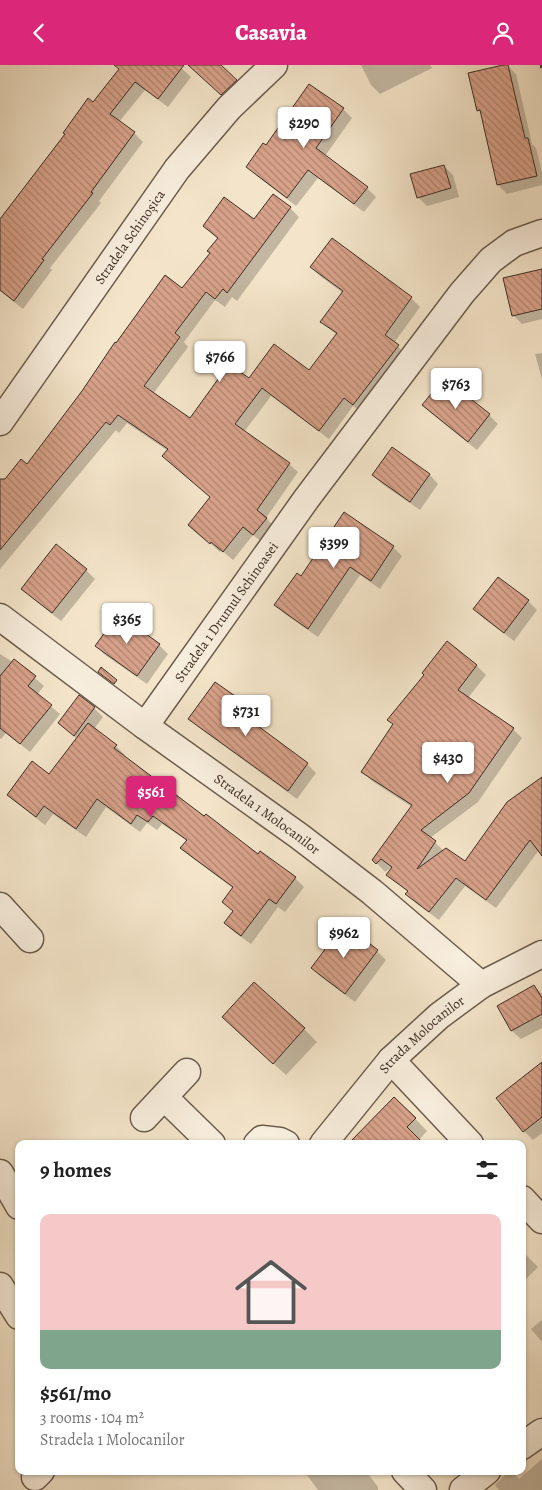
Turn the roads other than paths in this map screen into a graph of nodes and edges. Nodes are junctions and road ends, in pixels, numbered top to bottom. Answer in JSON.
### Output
{"nodes":[{"id":1,"x":274,"y":65,"type":"edge"},
{"id":2,"x":542,"y":233,"type":"edge"},
{"id":3,"x":0,"y":422,"type":"edge"},
{"id":4,"x":0,"y":617,"type":"edge"},
{"id":5,"x":145,"y":726,"type":"junction"},
{"id":6,"x":0,"y":906,"type":"edge"},
{"id":7,"x":30,"y":939,"type":"dead end"},
{"id":8,"x":542,"y":954,"type":"edge"},
{"id":9,"x":480,"y":985,"type":"junction"},
{"id":10,"x":391,"y":1060,"type":"junction"},
{"id":11,"x":187,"y":1073,"type":"dead end"},
{"id":12,"x":164,"y":1097,"type":"junction"},
{"id":13,"x":144,"y":1118,"type":"dead end"},
{"id":14,"x":208,"y":1140,"type":"edge"},
{"id":15,"x":326,"y":1140,"type":"edge"},
{"id":16,"x":466,"y":1140,"type":"edge"},
{"id":17,"x":0,"y":1173,"type":"edge"},
{"id":18,"x":15,"y":1200,"type":"edge"},
{"id":19,"x":526,"y":1203,"type":"edge"},
{"id":20,"x":542,"y":1220,"type":"edge"},
{"id":21,"x":0,"y":1286,"type":"edge"},
{"id":22,"x":15,"y":1310,"type":"edge"},
{"id":23,"x":542,"y":1432,"type":"edge"},
{"id":24,"x":526,"y":1443,"type":"edge"},
{"id":25,"x":409,"y":1475,"type":"edge"},
{"id":26,"x":482,"y":1475,"type":"edge"},
{"id":27,"x":423,"y":1490,"type":"edge"},
{"id":28,"x":463,"y":1490,"type":"edge"}],
"edges":[{"from":1,"to":3,"type":"street","name":"Stradela Schinoșica"},
{"from":2,"to":5,"type":"street","name":"Stradela 1 Drumul Schinoasei"},
{"from":4,"to":5,"type":"street","name":"Stradela 1 Molocanilor"},
{"from":5,"to":9,"type":"street","name":"Stradela 1 Molocanilor"},
{"from":6,"to":7,"type":"street"},
{"from":8,"to":9,"type":"street","name":"Strada Molocanilor"},
{"from":9,"to":10,"type":"street","name":"Strada Molocanilor"},
{"from":10,"to":15,"type":"street","name":"Strada Molocanilor"},
{"from":10,"to":16,"type":"street"},
{"from":11,"to":12,"type":"street"},
{"from":12,"to":13,"type":"street"},
{"from":12,"to":14,"type":"street"},
{"from":17,"to":18,"type":"street"},
{"from":19,"to":20,"type":"street"},
{"from":21,"to":22,"type":"street"},
{"from":23,"to":24,"type":"street"},
{"from":25,"to":27,"type":"street"},
{"from":26,"to":28,"type":"street"}]}
